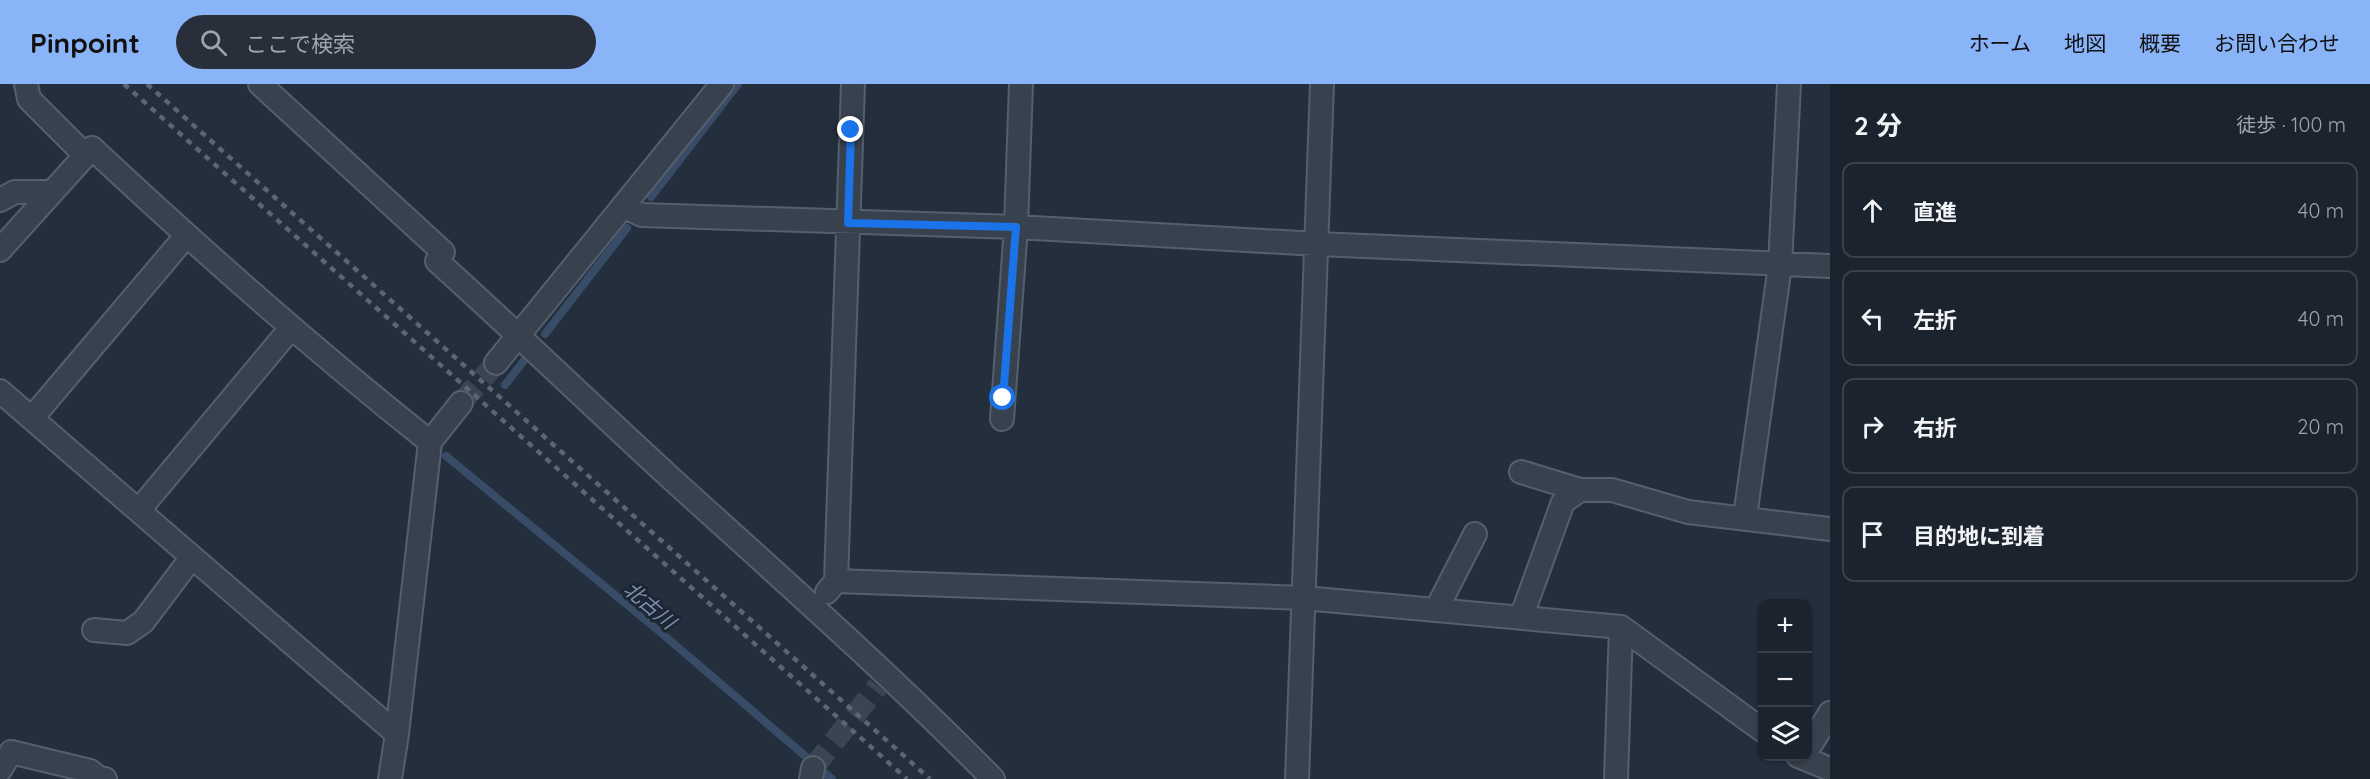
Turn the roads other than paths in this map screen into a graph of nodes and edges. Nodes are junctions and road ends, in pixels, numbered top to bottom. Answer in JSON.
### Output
{"nodes":[{"id":1,"x":26,"y":84,"type":"edge"},
{"id":2,"x":260,"y":84,"type":"edge"},
{"id":3,"x":722,"y":84,"type":"edge"},
{"id":4,"x":853,"y":84,"type":"edge"},
{"id":5,"x":1021,"y":84,"type":"edge"},
{"id":6,"x":1322,"y":84,"type":"edge"},
{"id":7,"x":1789,"y":84,"type":"edge"},
{"id":8,"x":85,"y":155,"type":"junction"},
{"id":9,"x":52,"y":192,"type":"junction"},
{"id":10,"x":0,"y":200,"type":"edge"},
{"id":11,"x":623,"y":206,"type":"junction"},
{"id":12,"x":848,"y":223,"type":"junction"},
{"id":13,"x":1016,"y":227,"type":"junction"},
{"id":14,"x":186,"y":236,"type":"junction"},
{"id":15,"x":1318,"y":244,"type":"junction"},
{"id":16,"x":0,"y":250,"type":"edge"},
{"id":17,"x":1779,"y":265,"type":"junction"},
{"id":18,"x":1830,"y":266,"type":"edge"},
{"id":19,"x":291,"y":328,"type":"junction"},
{"id":20,"x":518,"y":334,"type":"junction"},
{"id":21,"x":496,"y":363,"type":"tunnel mouth"},
{"id":22,"x":0,"y":391,"type":"edge"},
{"id":23,"x":461,"y":403,"type":"tunnel mouth"},
{"id":24,"x":32,"y":418,"type":"junction"},
{"id":25,"x":1002,"y":419,"type":"dead end"},
{"id":26,"x":430,"y":442,"type":"junction"},
{"id":27,"x":1521,"y":472,"type":"dead end"},
{"id":28,"x":1580,"y":490,"type":"junction"},
{"id":29,"x":139,"y":510,"type":"junction"},
{"id":30,"x":1745,"y":517,"type":"junction"},
{"id":31,"x":1830,"y":529,"type":"edge"},
{"id":32,"x":1475,"y":534,"type":"dead end"},
{"id":33,"x":192,"y":557,"type":"junction"},
{"id":34,"x":836,"y":581,"type":"junction"},
{"id":35,"x":1304,"y":598,"type":"junction"},
{"id":36,"x":816,"y":607,"type":"junction"},
{"id":37,"x":1436,"y":610,"type":"junction"},
{"id":38,"x":1521,"y":618,"type":"junction"},
{"id":39,"x":1621,"y":627,"type":"junction"},
{"id":40,"x":94,"y":630,"type":"dead end"},
{"id":41,"x":1830,"y":713,"type":"edge"},
{"id":42,"x":1758,"y":727,"type":"edge"},
{"id":43,"x":397,"y":734,"type":"junction"},
{"id":44,"x":1812,"y":741,"type":"edge"},
{"id":45,"x":1812,"y":760,"type":"edge"},
{"id":46,"x":1830,"y":769,"type":"edge"},
{"id":47,"x":0,"y":771,"type":"edge"},
{"id":48,"x":105,"y":779,"type":"edge"},
{"id":49,"x":390,"y":779,"type":"edge"},
{"id":50,"x":993,"y":779,"type":"edge"},
{"id":51,"x":1297,"y":779,"type":"edge"},
{"id":52,"x":1616,"y":779,"type":"edge"}],
"edges":[{"from":1,"to":8,"type":"street"},
{"from":2,"to":20,"type":"street"},
{"from":3,"to":11,"type":"street"},
{"from":4,"to":12,"type":"street"},
{"from":5,"to":13,"type":"street"},
{"from":6,"to":15,"type":"street"},
{"from":7,"to":17,"type":"street"},
{"from":8,"to":9,"type":"street"},
{"from":8,"to":14,"type":"street"},
{"from":9,"to":10,"type":"street"},
{"from":9,"to":16,"type":"street"},
{"from":11,"to":12,"type":"street"},
{"from":11,"to":20,"type":"street"},
{"from":12,"to":13,"type":"street"},
{"from":12,"to":34,"type":"street"},
{"from":13,"to":15,"type":"street"},
{"from":13,"to":25,"type":"street"},
{"from":14,"to":19,"type":"street"},
{"from":14,"to":24,"type":"street"},
{"from":15,"to":17,"type":"street"},
{"from":15,"to":35,"type":"street"},
{"from":17,"to":18,"type":"street"},
{"from":17,"to":30,"type":"street"},
{"from":19,"to":26,"type":"street"},
{"from":19,"to":29,"type":"street"},
{"from":20,"to":21,"type":"street"},
{"from":20,"to":36,"type":"street"},
{"from":22,"to":24,"type":"street"},
{"from":23,"to":26,"type":"street"},
{"from":24,"to":29,"type":"street"},
{"from":26,"to":43,"type":"street"},
{"from":27,"to":28,"type":"street"},
{"from":28,"to":30,"type":"street"},
{"from":28,"to":38,"type":"street"},
{"from":29,"to":33,"type":"street"},
{"from":30,"to":31,"type":"street"},
{"from":32,"to":37,"type":"street"},
{"from":33,"to":40,"type":"street"},
{"from":33,"to":43,"type":"street"},
{"from":34,"to":35,"type":"street"},
{"from":34,"to":36,"type":"street"},
{"from":35,"to":37,"type":"street"},
{"from":35,"to":51,"type":"street"},
{"from":36,"to":50,"type":"street"},
{"from":37,"to":38,"type":"street"},
{"from":38,"to":39,"type":"street"},
{"from":39,"to":42,"type":"street"},
{"from":39,"to":52,"type":"street"},
{"from":41,"to":44,"type":"street"},
{"from":43,"to":49,"type":"street"},
{"from":45,"to":46,"type":"street"},
{"from":47,"to":48,"type":"street"}]}
